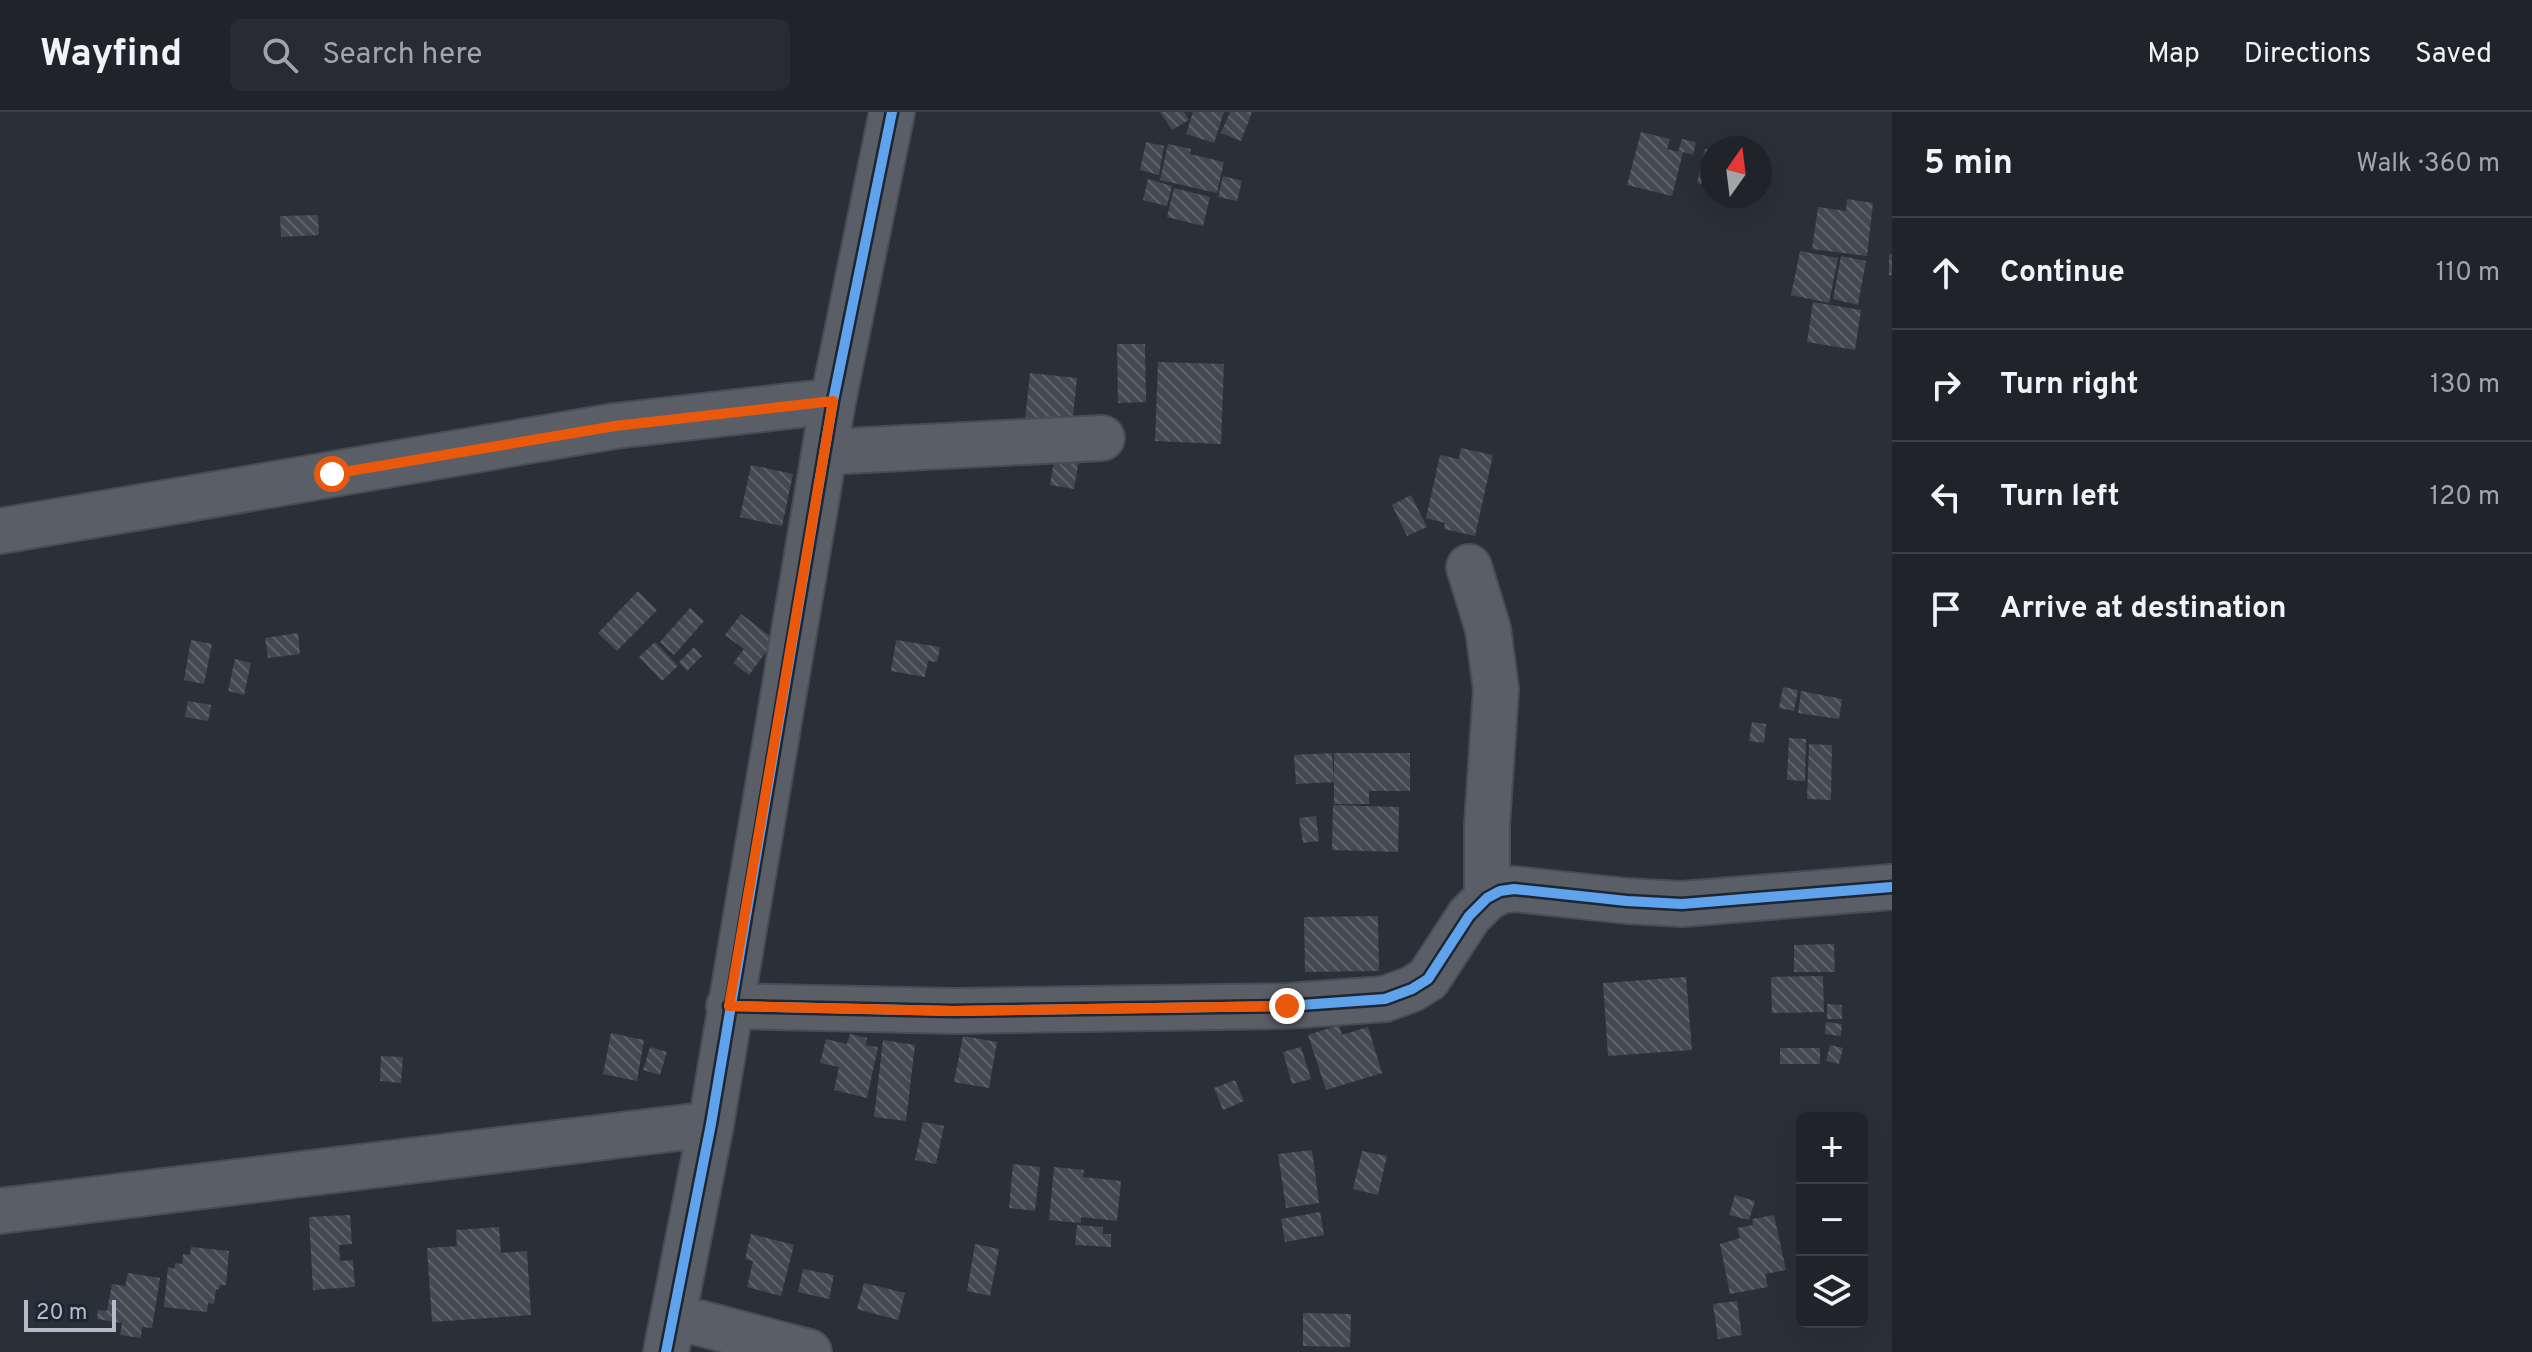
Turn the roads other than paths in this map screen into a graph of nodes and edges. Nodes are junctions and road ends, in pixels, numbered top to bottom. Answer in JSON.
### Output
{"nodes":[{"id":1,"x":892,"y":112,"type":"edge"},
{"id":2,"x":833,"y":401,"type":"junction"},
{"id":3,"x":1102,"y":438,"type":"dead end"},
{"id":4,"x":825,"y":452,"type":"junction"},
{"id":5,"x":0,"y":531,"type":"edge"},
{"id":6,"x":1469,"y":567,"type":"dead end"},
{"id":7,"x":1892,"y":887,"type":"edge"},
{"id":8,"x":1487,"y":898,"type":"junction"},
{"id":9,"x":729,"y":1006,"type":"junction"},
{"id":10,"x":711,"y":1124,"type":"junction"},
{"id":11,"x":0,"y":1211,"type":"edge"},
{"id":12,"x":669,"y":1334,"type":"edge"},
{"id":13,"x":809,"y":1352,"type":"edge"}],
"edges":[{"from":1,"to":2,"type":"street"},
{"from":2,"to":4,"type":"street"},
{"from":2,"to":5,"type":"street"},
{"from":3,"to":4,"type":"street"},
{"from":4,"to":9,"type":"street"},
{"from":6,"to":8,"type":"street"},
{"from":7,"to":8,"type":"street"},
{"from":8,"to":9,"type":"street"},
{"from":9,"to":10,"type":"street"},
{"from":10,"to":11,"type":"street"},
{"from":10,"to":12,"type":"street"},
{"from":12,"to":13,"type":"street"}]}
